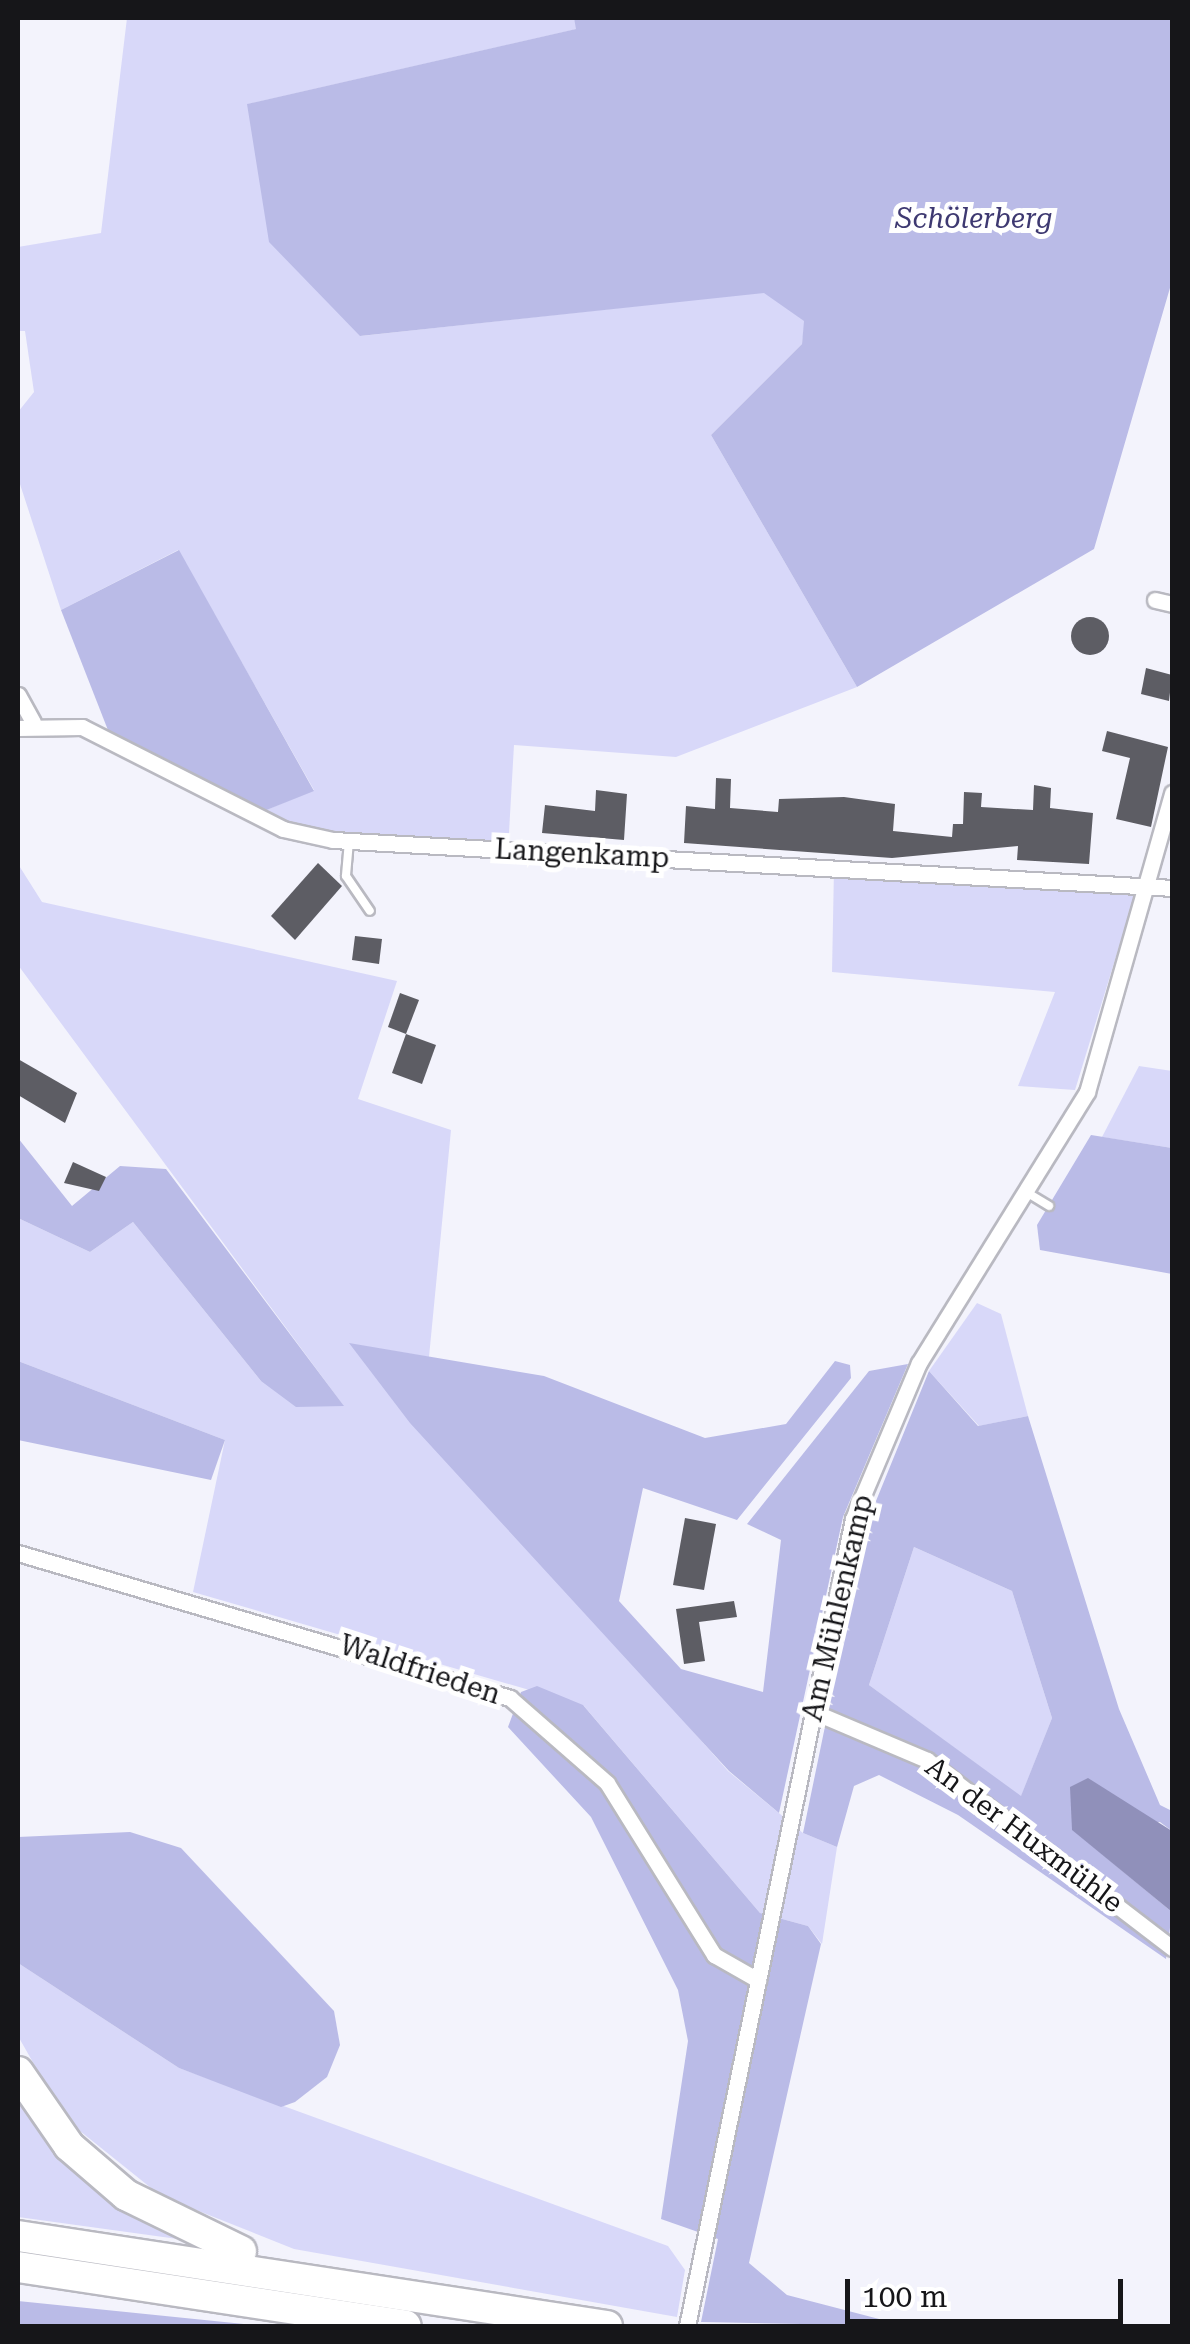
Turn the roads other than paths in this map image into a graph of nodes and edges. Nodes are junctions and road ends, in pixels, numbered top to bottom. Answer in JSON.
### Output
{"nodes":[{"id":1,"x":1155,"y":600,"type":"dead end"},
{"id":2,"x":1172,"y":604,"type":"edge"},
{"id":3,"x":18,"y":695,"type":"edge"},
{"id":4,"x":25,"y":726,"type":"edge"},
{"id":5,"x":1172,"y":793,"type":"edge"},
{"id":6,"x":349,"y":841,"type":"junction"},
{"id":7,"x":1150,"y":886,"type":"junction"},
{"id":8,"x":1172,"y":888,"type":"edge"},
{"id":9,"x":370,"y":911,"type":"dead end"},
{"id":10,"x":1026,"y":1192,"type":"junction"},
{"id":11,"x":1049,"y":1206,"type":"dead end"},
{"id":12,"x":18,"y":1553,"type":"edge"},
{"id":13,"x":814,"y":1712,"type":"junction"},
{"id":14,"x":1172,"y":1948,"type":"edge"},
{"id":15,"x":758,"y":1980,"type":"junction"},
{"id":16,"x":18,"y":2072,"type":"edge"},
{"id":17,"x":18,"y":2236,"type":"edge"},
{"id":18,"x":22,"y":2268,"type":"edge"},
{"id":19,"x":295,"y":2272,"type":"junction"},
{"id":20,"x":406,"y":2326,"type":"edge"},
{"id":21,"x":607,"y":2326,"type":"edge"},
{"id":22,"x":687,"y":2326,"type":"edge"}],
"edges":[{"from":1,"to":2,"type":"street"},
{"from":3,"to":4,"type":"street"},
{"from":4,"to":6,"type":"street","name":"Langenkamp"},
{"from":5,"to":7,"type":"street","name":"Am Mühlenkamp"},
{"from":6,"to":7,"type":"street","name":"Langenkamp"},
{"from":6,"to":9,"type":"lane"},
{"from":7,"to":8,"type":"street","name":"Langenkamp"},
{"from":7,"to":10,"type":"street","name":"Am Mühlenkamp"},
{"from":10,"to":11,"type":"lane"},
{"from":10,"to":13,"type":"street","name":"Am Mühlenkamp"},
{"from":12,"to":15,"type":"street","name":"Waldfrieden"},
{"from":13,"to":14,"type":"street","name":"An der Huxmühle"},
{"from":13,"to":15,"type":"street","name":"Am Mühlenkamp"},
{"from":15,"to":22,"type":"street","name":"Am Mühlenkamp"},
{"from":16,"to":19,"type":"highway"},
{"from":17,"to":19,"type":"highway"},
{"from":18,"to":20,"type":"highway"},
{"from":19,"to":21,"type":"highway"}]}
